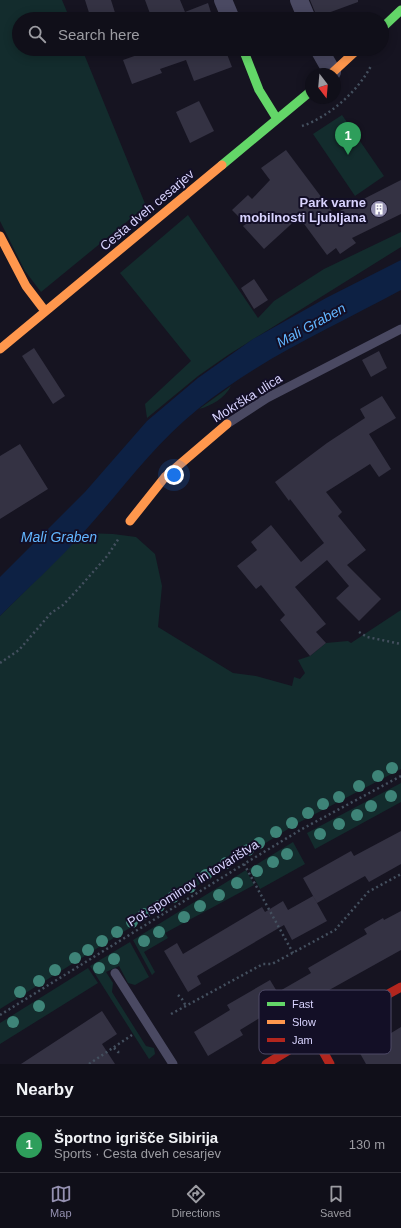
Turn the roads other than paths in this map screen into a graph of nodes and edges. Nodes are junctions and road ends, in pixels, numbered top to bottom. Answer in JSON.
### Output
{"nodes":[{"id":1,"x":223,"y":0,"type":"edge"},
{"id":2,"x":299,"y":0,"type":"edge"},
{"id":3,"x":401,"y":10,"type":"edge"},
{"id":4,"x":228,"y":12,"type":"edge"},
{"id":5,"x":304,"y":12,"type":"edge"},
{"id":6,"x":389,"y":21,"type":"edge"},
{"id":7,"x":245,"y":56,"type":"edge"},
{"id":8,"x":322,"y":56,"type":"edge"},
{"id":9,"x":350,"y":56,"type":"edge"},
{"id":10,"x":328,"y":68,"type":"edge"},
{"id":11,"x":337,"y":68,"type":"edge"},
{"id":12,"x":305,"y":96,"type":"edge"},
{"id":13,"x":277,"y":119,"type":"junction"},
{"id":14,"x":0,"y":236,"type":"edge"},
{"id":15,"x":45,"y":311,"type":"junction"},
{"id":16,"x":401,"y":329,"type":"edge"},
{"id":17,"x":0,"y":349,"type":"edge"},
{"id":18,"x":227,"y":424,"type":"joint"},
{"id":19,"x":130,"y":521,"type":"road end"},
{"id":20,"x":115,"y":973,"type":"dead end"},
{"id":21,"x":401,"y":987,"type":"edge"},
{"id":22,"x":391,"y":993,"type":"edge"},
{"id":23,"x":283,"y":1054,"type":"edge"},
{"id":24,"x":324,"y":1054,"type":"edge"},
{"id":25,"x":173,"y":1064,"type":"edge"},
{"id":26,"x":266,"y":1064,"type":"edge"},
{"id":27,"x":330,"y":1064,"type":"edge"}],
"edges":[{"from":1,"to":4,"type":"street"},
{"from":2,"to":5,"type":"street"},
{"from":3,"to":6,"type":"street"},
{"from":7,"to":13,"type":"street"},
{"from":8,"to":10,"type":"street"},
{"from":9,"to":11,"type":"street"},
{"from":12,"to":13,"type":"street","name":"Cesta dveh cesarjev"},
{"from":13,"to":15,"type":"street","name":"Cesta dveh cesarjev"},
{"from":14,"to":15,"type":"street"},
{"from":15,"to":17,"type":"street","name":"Cesta dveh cesarjev"},
{"from":16,"to":18,"type":"lane","name":"Mokrška ulica"},
{"from":18,"to":19,"type":"street","name":"Mokrška ulica"},
{"from":20,"to":25,"type":"lane"},
{"from":21,"to":22,"type":"street"},
{"from":23,"to":26,"type":"street"},
{"from":24,"to":27,"type":"street"}]}
